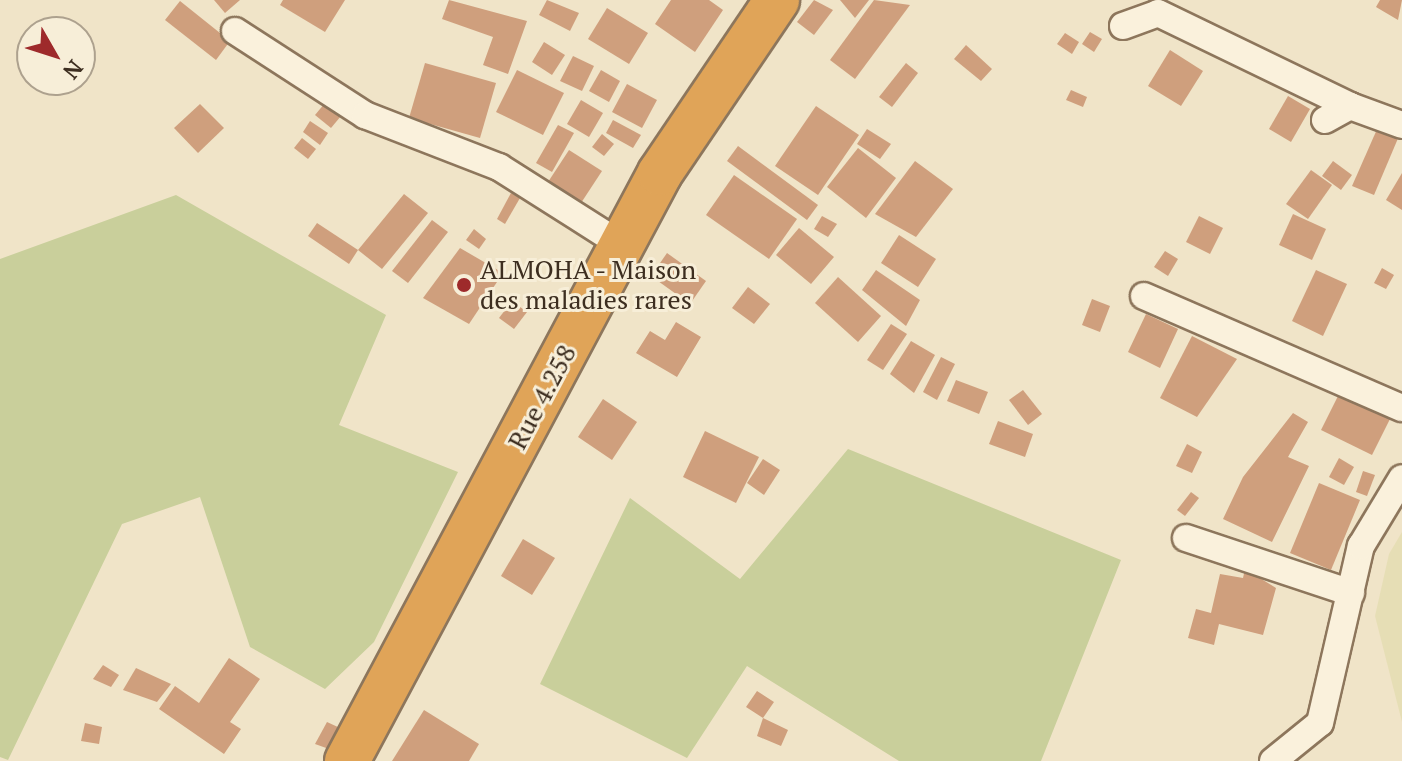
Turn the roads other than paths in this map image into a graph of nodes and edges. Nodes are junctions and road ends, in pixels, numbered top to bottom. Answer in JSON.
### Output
{"nodes":[{"id":1,"x":777,"y":0,"type":"edge"},
{"id":2,"x":1123,"y":26,"type":"dead end"},
{"id":3,"x":235,"y":31,"type":"dead end"},
{"id":4,"x":1350,"y":106,"type":"junction"},
{"id":5,"x":1325,"y":120,"type":"dead end"},
{"id":6,"x":1402,"y":125,"type":"edge"},
{"id":7,"x":622,"y":245,"type":"junction"},
{"id":8,"x":1144,"y":296,"type":"dead end"},
{"id":9,"x":1402,"y":408,"type":"edge"},
{"id":10,"x":1402,"y":478,"type":"edge"},
{"id":11,"x":1186,"y":538,"type":"dead end"},
{"id":12,"x":1351,"y":593,"type":"junction"},
{"id":13,"x":347,"y":761,"type":"edge"},
{"id":14,"x":1273,"y":761,"type":"edge"}],
"edges":[{"from":1,"to":7,"type":"highway","name":"Rue 4.258"},
{"from":2,"to":4,"type":"street"},
{"from":3,"to":7,"type":"street"},
{"from":4,"to":5,"type":"street"},
{"from":4,"to":6,"type":"street"},
{"from":7,"to":13,"type":"highway","name":"Rue 4.258"},
{"from":8,"to":9,"type":"street"},
{"from":10,"to":12,"type":"street"},
{"from":11,"to":12,"type":"street"},
{"from":12,"to":14,"type":"street"}]}
